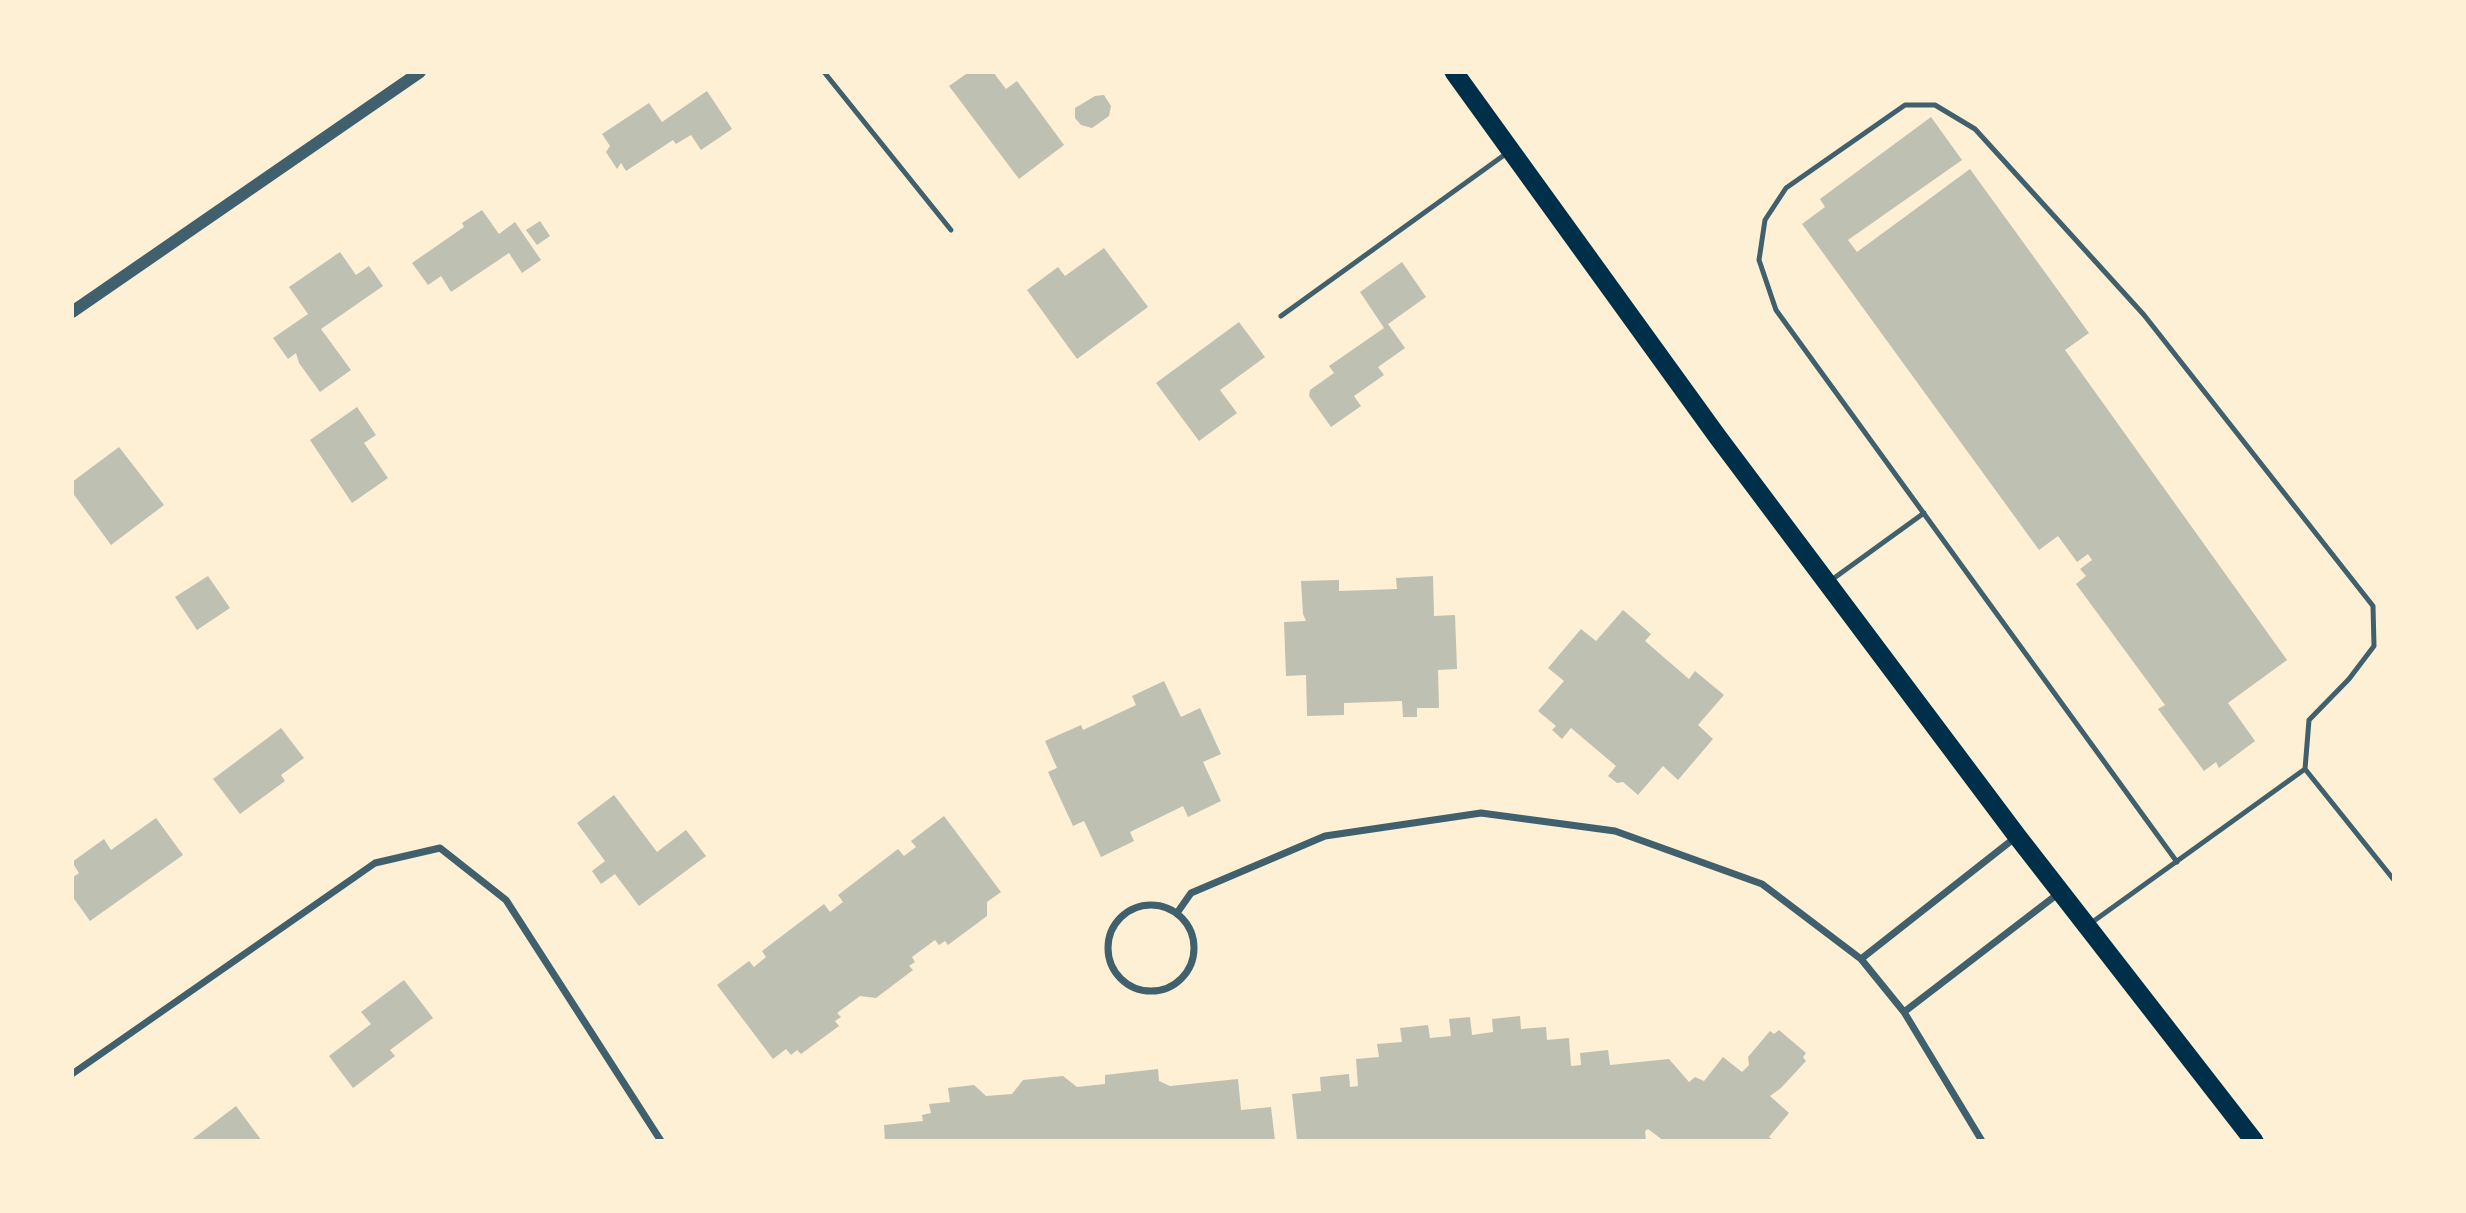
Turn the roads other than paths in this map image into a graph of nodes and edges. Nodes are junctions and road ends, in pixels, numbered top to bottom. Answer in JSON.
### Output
{"nodes":[{"id":1,"x":419,"y":72,"type":"edge"},
{"id":2,"x":824,"y":72,"type":"edge"},
{"id":3,"x":1454,"y":72,"type":"edge"},
{"id":4,"x":1512,"y":149,"type":"junction"},
{"id":5,"x":951,"y":230,"type":"dead end"},
{"id":6,"x":72,"y":312,"type":"edge"},
{"id":7,"x":1281,"y":316,"type":"dead end"},
{"id":8,"x":1924,"y":513,"type":"junction"},
{"id":9,"x":1827,"y":583,"type":"junction"},
{"id":10,"x":2305,"y":769,"type":"junction"},
{"id":11,"x":2017,"y":836,"type":"junction"},
{"id":12,"x":2177,"y":862,"type":"junction"},
{"id":13,"x":2394,"y":880,"type":"edge"},
{"id":14,"x":2060,"y":892,"type":"junction"},
{"id":15,"x":1178,"y":913,"type":"junction"},
{"id":16,"x":2087,"y":926,"type":"junction"},
{"id":17,"x":1861,"y":959,"type":"junction"},
{"id":18,"x":1904,"y":1012,"type":"junction"},
{"id":19,"x":72,"y":1074,"type":"edge"},
{"id":20,"x":661,"y":1141,"type":"edge"},
{"id":21,"x":1982,"y":1141,"type":"edge"},
{"id":22,"x":2254,"y":1141,"type":"edge"}],
"edges":[{"from":1,"to":6,"type":"street"},
{"from":2,"to":5,"type":"lane"},
{"from":3,"to":4,"type":"highway"},
{"from":4,"to":7,"type":"lane"},
{"from":4,"to":9,"type":"highway"},
{"from":8,"to":9,"type":"lane"},
{"from":8,"to":10,"type":"lane"},
{"from":8,"to":12,"type":"lane"},
{"from":9,"to":11,"type":"highway"},
{"from":10,"to":12,"type":"lane"},
{"from":10,"to":13,"type":"lane"},
{"from":11,"to":14,"type":"highway"},
{"from":11,"to":17,"type":"street"},
{"from":12,"to":16,"type":"lane"},
{"from":14,"to":16,"type":"highway"},
{"from":14,"to":18,"type":"street"},
{"from":15,"to":15,"type":"street"},
{"from":15,"to":17,"type":"street"},
{"from":16,"to":22,"type":"highway"},
{"from":17,"to":18,"type":"street"},
{"from":18,"to":21,"type":"street"},
{"from":19,"to":20,"type":"street"}]}
